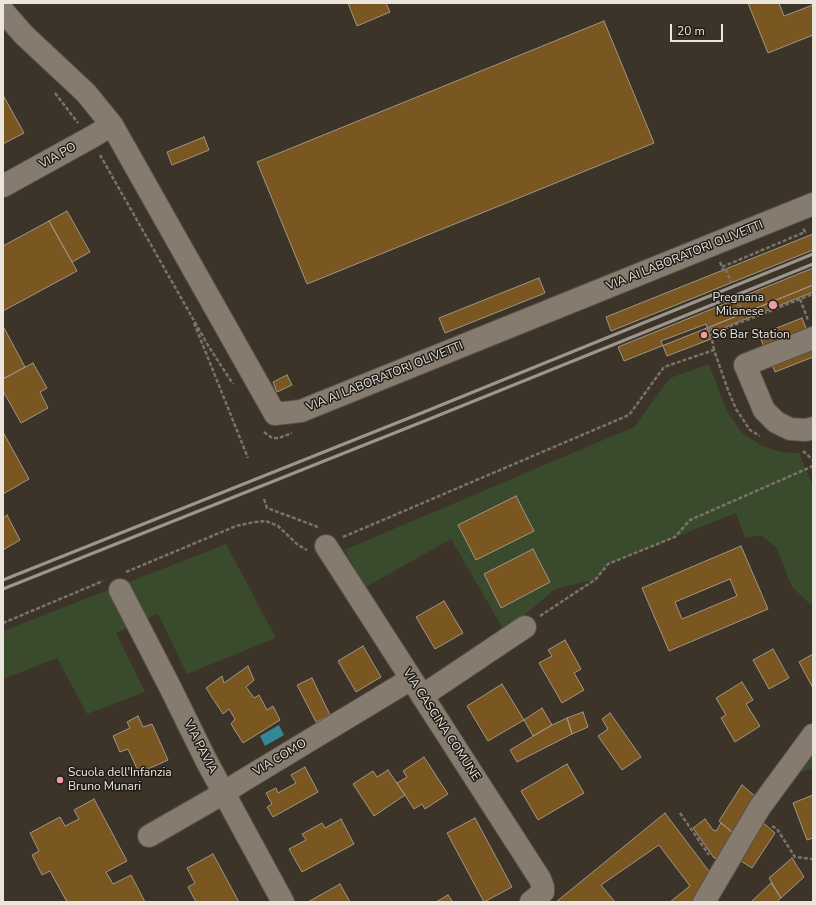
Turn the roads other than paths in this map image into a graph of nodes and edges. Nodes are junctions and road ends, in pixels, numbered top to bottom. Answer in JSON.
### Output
{"nodes":[{"id":1,"x":3,"y":11,"type":"edge"},
{"id":2,"x":112,"y":125,"type":"junction"},
{"id":3,"x":3,"y":186,"type":"edge"},
{"id":4,"x":810,"y":214,"type":"edge"},
{"id":5,"x":812,"y":332,"type":"edge"},
{"id":6,"x":813,"y":428,"type":"edge"},
{"id":7,"x":326,"y":546,"type":"road end"},
{"id":8,"x":115,"y":581,"type":"road end"},
{"id":9,"x":525,"y":627,"type":"road end"},
{"id":10,"x":417,"y":687,"type":"junction"},
{"id":11,"x":813,"y":735,"type":"edge"},
{"id":12,"x":224,"y":793,"type":"junction"},
{"id":13,"x":149,"y":836,"type":"dead end"},
{"id":14,"x":283,"y":902,"type":"edge"},
{"id":15,"x":531,"y":902,"type":"edge"},
{"id":16,"x":704,"y":902,"type":"edge"}],
"edges":[{"from":1,"to":2,"type":"street","name":"VIA AI LABORATORI OLIVETTI"},
{"from":2,"to":3,"type":"street","name":"VIA PO"},
{"from":2,"to":4,"type":"street","name":"VIA AI LABORATORI OLIVETTI"},
{"from":5,"to":6,"type":"street"},
{"from":7,"to":10,"type":"street","name":"VIA CASCINA COMUNE"},
{"from":8,"to":12,"type":"street","name":"VIA PAVIA"},
{"from":9,"to":10,"type":"street","name":"VIA COMO"},
{"from":10,"to":12,"type":"street","name":"VIA COMO"},
{"from":10,"to":15,"type":"street","name":"VIA CASCINA COMUNE"},
{"from":11,"to":16,"type":"street"},
{"from":12,"to":13,"type":"street","name":"VIA COMO"},
{"from":12,"to":14,"type":"street","name":"VIA PAVIA"}]}
